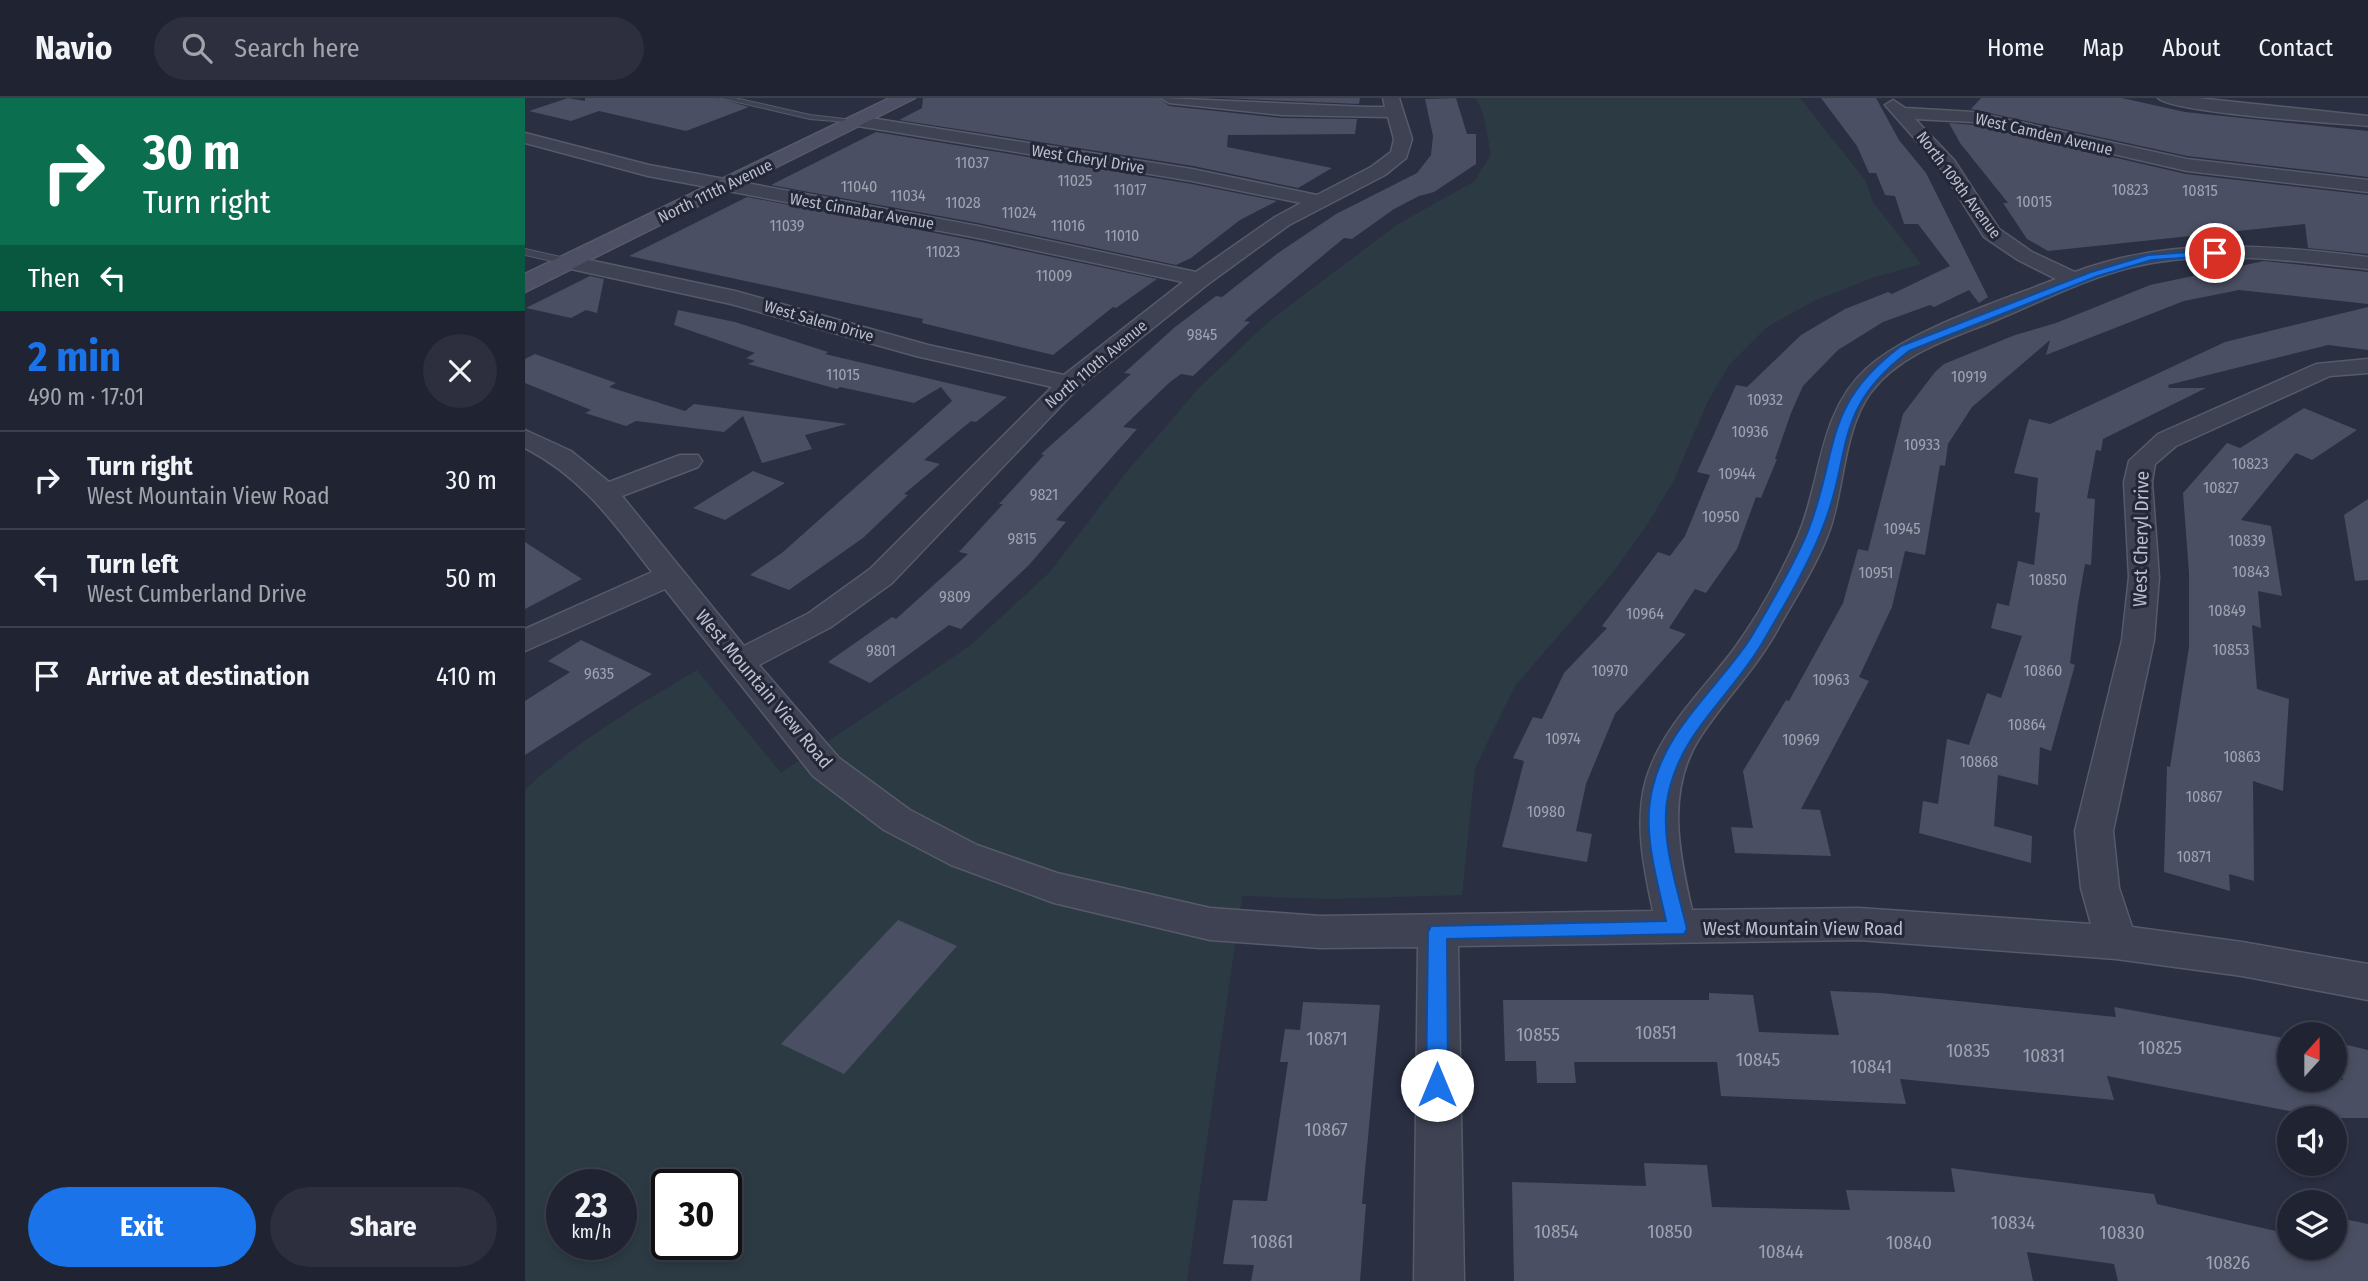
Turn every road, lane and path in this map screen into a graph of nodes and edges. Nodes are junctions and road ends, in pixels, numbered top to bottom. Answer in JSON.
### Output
{"nodes":[{"id":1,"x":724,"y":98,"type":"edge"},
{"id":2,"x":905,"y":98,"type":"edge"},
{"id":3,"x":1169,"y":98,"type":"edge"},
{"id":4,"x":1885,"y":98,"type":"edge"},
{"id":5,"x":2166,"y":98,"type":"edge"},
{"id":6,"x":1393,"y":105,"type":"edge"},
{"id":7,"x":1901,"y":113,"type":"junction"},
{"id":8,"x":858,"y":121,"type":"junction"},
{"id":9,"x":2368,"y":121,"type":"edge"},
{"id":10,"x":525,"y":138,"type":"edge"},
{"id":11,"x":725,"y":186,"type":"junction"},
{"id":12,"x":2368,"y":186,"type":"edge"},
{"id":13,"x":1317,"y":201,"type":"junction"},
{"id":14,"x":525,"y":252,"type":"edge"},
{"id":15,"x":569,"y":262,"type":"junction"},
{"id":16,"x":2368,"y":263,"type":"edge"},
{"id":17,"x":1201,"y":279,"type":"junction"},
{"id":18,"x":2077,"y":281,"type":"junction"},
{"id":19,"x":525,"y":284,"type":"edge"},
{"id":20,"x":2368,"y":366,"type":"edge"},
{"id":21,"x":1069,"y":383,"type":"junction"},
{"id":22,"x":525,"y":438,"type":"edge"},
{"id":23,"x":689,"y":461,"type":"dead end"},
{"id":24,"x":605,"y":493,"type":"junction"},
{"id":25,"x":670,"y":575,"type":"junction"},
{"id":26,"x":525,"y":641,"type":"edge"},
{"id":27,"x":739,"y":663,"type":"junction"},
{"id":28,"x":1677,"y":929,"type":"junction"},
{"id":29,"x":1438,"y":932,"type":"junction"},
{"id":30,"x":2116,"y":942,"type":"junction"},
{"id":31,"x":2368,"y":982,"type":"edge"},
{"id":32,"x":1440,"y":1281,"type":"edge"}],
"edges":[{"from":1,"to":8,"type":"lane"},
{"from":2,"to":8,"type":"street","name":"North 111th Avenue"},
{"from":3,"to":6,"type":"street"},
{"from":4,"to":7,"type":"street","name":"North 109th Avenue"},
{"from":5,"to":9,"type":"street"},
{"from":6,"to":13,"type":"street","name":"North 110th Avenue"},
{"from":7,"to":12,"type":"street","name":"West Camden Avenue"},
{"from":7,"to":18,"type":"street","name":"North 109th Avenue"},
{"from":8,"to":11,"type":"street","name":"North 111th Avenue"},
{"from":8,"to":13,"type":"street","name":"West Cheryl Drive"},
{"from":10,"to":11,"type":"street","name":"West Cinnabar Avenue"},
{"from":11,"to":15,"type":"street","name":"North 111th Avenue"},
{"from":11,"to":17,"type":"street","name":"West Cinnabar Avenue"},
{"from":13,"to":17,"type":"street","name":"North 110th Avenue"},
{"from":14,"to":15,"type":"lane"},
{"from":15,"to":19,"type":"street","name":"North 111th Avenue"},
{"from":15,"to":21,"type":"street","name":"West Salem Drive"},
{"from":16,"to":18,"type":"street"},
{"from":17,"to":21,"type":"street","name":"North 110th Avenue"},
{"from":18,"to":28,"type":"street"},
{"from":20,"to":30,"type":"street","name":"West Cheryl Drive"},
{"from":21,"to":27,"type":"street","name":"North 110th Avenue"},
{"from":22,"to":24,"type":"street","name":"West Mountain View Road"},
{"from":23,"to":24,"type":"street"},
{"from":24,"to":25,"type":"street","name":"West Mountain View Road"},
{"from":25,"to":26,"type":"street"},
{"from":25,"to":27,"type":"street","name":"West Mountain View Road"},
{"from":27,"to":29,"type":"street","name":"West Mountain View Road"},
{"from":28,"to":29,"type":"street","name":"West Mountain View Road"},
{"from":28,"to":30,"type":"street","name":"West Mountain View Road"},
{"from":29,"to":32,"type":"street"},
{"from":30,"to":31,"type":"street","name":"West Mountain View Road"}]}
